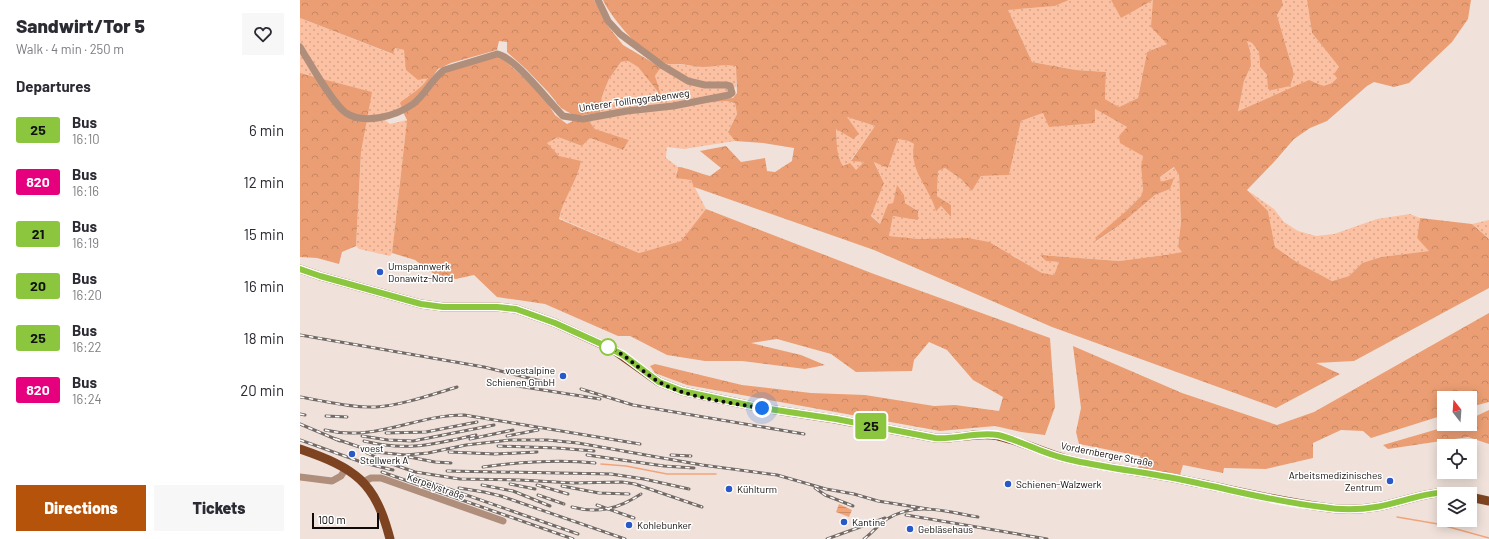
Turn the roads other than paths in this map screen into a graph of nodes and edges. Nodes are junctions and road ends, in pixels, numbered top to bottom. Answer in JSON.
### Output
{"nodes":[{"id":1,"x":598,"y":0,"type":"edge"},
{"id":2,"x":300,"y":48,"type":"edge"},
{"id":3,"x":300,"y":269,"type":"edge"},
{"id":4,"x":300,"y":449,"type":"edge"},
{"id":5,"x":346,"y":468,"type":"junction"},
{"id":6,"x":300,"y":477,"type":"edge"},
{"id":7,"x":363,"y":482,"type":"junction"},
{"id":8,"x":1437,"y":494,"type":"edge"},
{"id":9,"x":1477,"y":498,"type":"edge"},
{"id":10,"x":1489,"y":501,"type":"edge"},
{"id":11,"x":502,"y":521,"type":"dead end"},
{"id":12,"x":390,"y":539,"type":"edge"}],
"edges":[{"from":1,"to":2,"type":"street","name":"Unterer Tollinggrabenweg"},
{"from":3,"to":8,"type":"main road","name":"Vordernberger Straße"},
{"from":4,"to":5,"type":"main road"},
{"from":5,"to":6,"type":"street"},
{"from":5,"to":7,"type":"main road"},
{"from":7,"to":11,"type":"street","name":"Kerpelystraße"},
{"from":7,"to":12,"type":"main road"},
{"from":9,"to":10,"type":"main road"}]}
